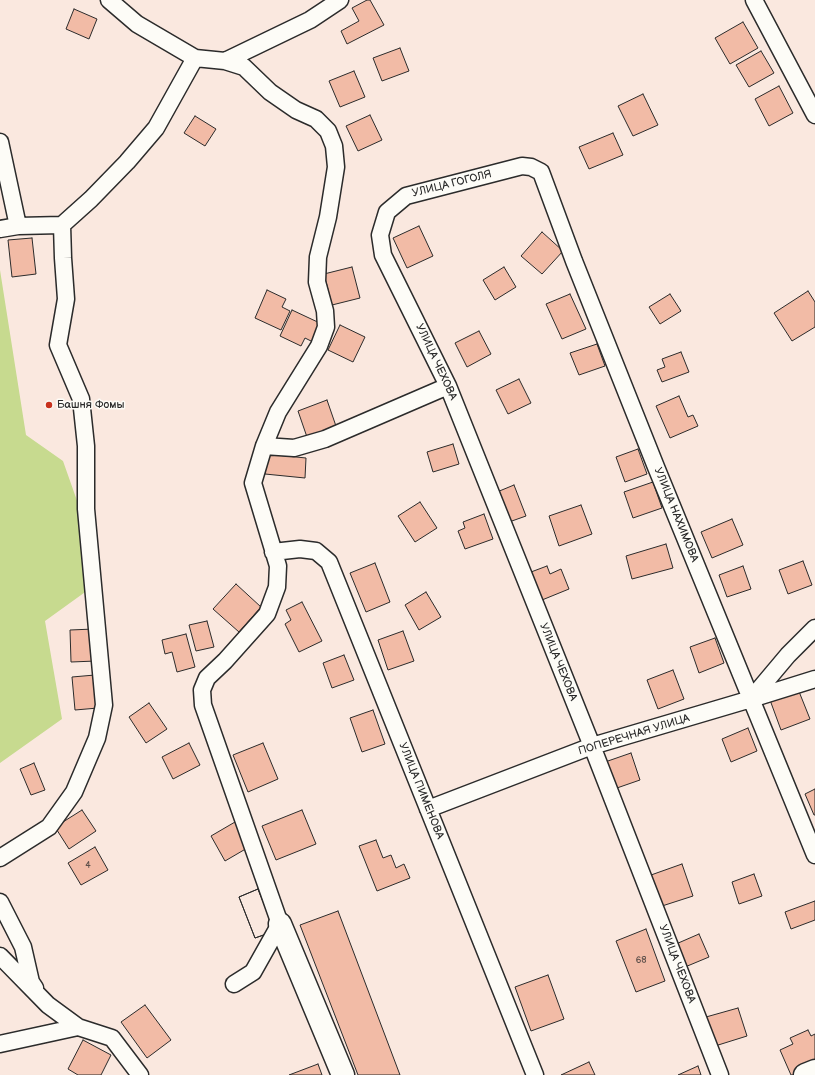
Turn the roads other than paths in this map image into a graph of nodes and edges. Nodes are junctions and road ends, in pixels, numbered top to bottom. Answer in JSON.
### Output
{"nodes":[{"id":1,"x":109,"y":0,"type":"edge"},
{"id":2,"x":340,"y":0,"type":"edge"},
{"id":3,"x":754,"y":0,"type":"edge"},
{"id":4,"x":195,"y":58,"type":"junction"},
{"id":5,"x":225,"y":61,"type":"junction"},
{"id":6,"x":815,"y":115,"type":"edge"},
{"id":7,"x":0,"y":142,"type":"edge"},
{"id":8,"x":541,"y":172,"type":"joint"},
{"id":9,"x":62,"y":225,"type":"junction"},
{"id":10,"x":18,"y":226,"type":"junction"},
{"id":11,"x":0,"y":229,"type":"edge"},
{"id":12,"x":383,"y":255,"type":"joint"},
{"id":13,"x":448,"y":386,"type":"junction"},
{"id":14,"x":264,"y":446,"type":"junction"},
{"id":15,"x":273,"y":552,"type":"junction"},
{"id":16,"x":815,"y":628,"type":"edge"},
{"id":17,"x":815,"y":679,"type":"edge"},
{"id":18,"x":751,"y":699,"type":"junction"},
{"id":19,"x":592,"y":746,"type":"junction"},
{"id":20,"x":428,"y":809,"type":"junction"},
{"id":21,"x":815,"y":855,"type":"edge"},
{"id":22,"x":0,"y":858,"type":"edge"},
{"id":23,"x":0,"y":902,"type":"edge"},
{"id":24,"x":280,"y":924,"type":"junction"},
{"id":25,"x":0,"y":956,"type":"edge"},
{"id":26,"x":234,"y":984,"type":"dead end"},
{"id":27,"x":48,"y":1005,"type":"junction"},
{"id":28,"x":78,"y":1027,"type":"junction"},
{"id":29,"x":0,"y":1044,"type":"edge"},
{"id":30,"x":815,"y":1071,"type":"edge"},
{"id":31,"x":140,"y":1075,"type":"edge"},
{"id":32,"x":343,"y":1075,"type":"edge"},
{"id":33,"x":535,"y":1075,"type":"edge"},
{"id":34,"x":720,"y":1075,"type":"edge"},
{"id":35,"x":805,"y":1075,"type":"edge"}],
"edges":[{"from":1,"to":4,"type":"street"},
{"from":2,"to":5,"type":"street"},
{"from":3,"to":6,"type":"street"},
{"from":4,"to":5,"type":"street"},
{"from":4,"to":9,"type":"street"},
{"from":5,"to":14,"type":"street"},
{"from":7,"to":10,"type":"street"},
{"from":8,"to":12,"type":"street","name":"УЛИЦА ГОГОЛЯ"},
{"from":8,"to":18,"type":"street","name":"УЛИЦА НАХИМОВА"},
{"from":9,"to":10,"type":"street"},
{"from":9,"to":22,"type":"street"},
{"from":10,"to":11,"type":"street"},
{"from":12,"to":13,"type":"street","name":"УЛИЦА ЧЕХОВА"},
{"from":13,"to":14,"type":"street"},
{"from":13,"to":19,"type":"street","name":"УЛИЦА ЧЕХОВА"},
{"from":14,"to":15,"type":"street"},
{"from":15,"to":20,"type":"street","name":"УЛИЦА ПИМЕНОВА"},
{"from":15,"to":24,"type":"street"},
{"from":16,"to":18,"type":"street"},
{"from":17,"to":18,"type":"street","name":"ПОПЕРЕЧНАЯ УЛИЦА"},
{"from":18,"to":19,"type":"street","name":"ПОПЕРЕЧНАЯ УЛИЦА"},
{"from":18,"to":21,"type":"street","name":"УЛИЦА НАХИМОВА"},
{"from":19,"to":20,"type":"street","name":"ПОПЕРЕЧНАЯ УЛИЦА"},
{"from":19,"to":34,"type":"street","name":"УЛИЦА ЧЕХОВА"},
{"from":20,"to":33,"type":"street","name":"УЛИЦА ПИМЕНОВА"},
{"from":23,"to":27,"type":"street"},
{"from":24,"to":26,"type":"street"},
{"from":24,"to":32,"type":"street"},
{"from":25,"to":27,"type":"street"},
{"from":27,"to":28,"type":"street"},
{"from":28,"to":29,"type":"street"},
{"from":28,"to":31,"type":"street"},
{"from":30,"to":35,"type":"street"}]}
